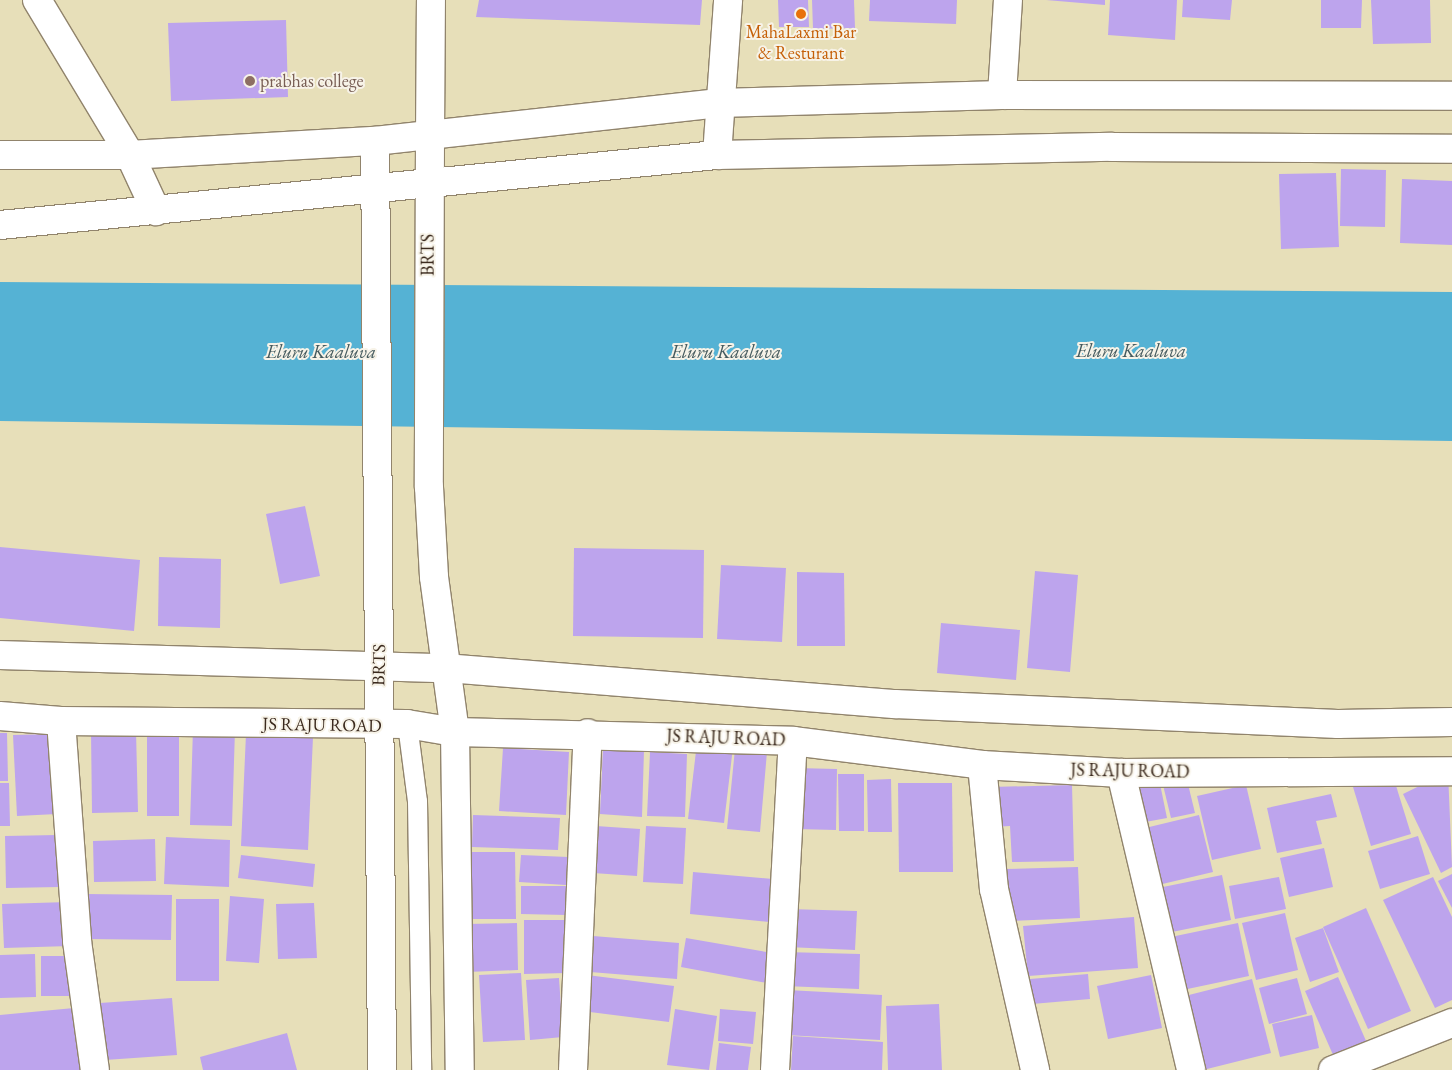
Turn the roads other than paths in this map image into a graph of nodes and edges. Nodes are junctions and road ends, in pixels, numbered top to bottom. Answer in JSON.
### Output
{"nodes":[{"id":1,"x":37,"y":0,"type":"edge"},
{"id":2,"x":431,"y":0,"type":"edge"},
{"id":3,"x":728,"y":0,"type":"edge"},
{"id":4,"x":1008,"y":0,"type":"edge"},
{"id":5,"x":1002,"y":95,"type":"junction"},
{"id":6,"x":1452,"y":96,"type":"edge"},
{"id":7,"x":719,"y":103,"type":"junction"},
{"id":8,"x":430,"y":137,"type":"junction"},
{"id":9,"x":375,"y":141,"type":"junction"},
{"id":10,"x":1452,"y":150,"type":"edge"},
{"id":11,"x":0,"y":155,"type":"edge"},
{"id":12,"x":130,"y":155,"type":"junction"},
{"id":13,"x":717,"y":155,"type":"junction"},
{"id":14,"x":429,"y":183,"type":"junction"},
{"id":15,"x":376,"y":186,"type":"junction"},
{"id":16,"x":156,"y":211,"type":"junction"},
{"id":17,"x":0,"y":225,"type":"edge"},
{"id":18,"x":0,"y":655,"type":"edge"},
{"id":19,"x":379,"y":668,"type":"junction"},
{"id":20,"x":446,"y":668,"type":"junction"},
{"id":21,"x":0,"y":716,"type":"edge"},
{"id":22,"x":61,"y":721,"type":"junction"},
{"id":23,"x":1452,"y":722,"type":"edge"},
{"id":24,"x":407,"y":724,"type":"junction"},
{"id":25,"x":378,"y":726,"type":"junction"},
{"id":26,"x":455,"y":732,"type":"junction"},
{"id":27,"x":588,"y":733,"type":"junction"},
{"id":28,"x":793,"y":741,"type":"junction"},
{"id":29,"x":982,"y":765,"type":"junction"},
{"id":30,"x":1452,"y":771,"type":"edge"},
{"id":31,"x":1121,"y":773,"type":"junction"},
{"id":32,"x":1452,"y":1023,"type":"edge"},
{"id":33,"x":95,"y":1070,"type":"edge"},
{"id":34,"x":382,"y":1070,"type":"edge"},
{"id":35,"x":421,"y":1070,"type":"edge"},
{"id":36,"x":460,"y":1070,"type":"edge"},
{"id":37,"x":572,"y":1070,"type":"edge"},
{"id":38,"x":775,"y":1070,"type":"edge"},
{"id":39,"x":1035,"y":1070,"type":"edge"},
{"id":40,"x":1191,"y":1070,"type":"edge"},
{"id":41,"x":1333,"y":1070,"type":"edge"}],
"edges":[{"from":1,"to":12,"type":"main road"},
{"from":2,"to":8,"type":"main road","name":"BRTS"},
{"from":3,"to":7,"type":"main road"},
{"from":4,"to":5,"type":"main road"},
{"from":5,"to":6,"type":"main road"},
{"from":5,"to":7,"type":"main road"},
{"from":7,"to":8,"type":"main road"},
{"from":7,"to":13,"type":"main road"},
{"from":8,"to":9,"type":"main road"},
{"from":8,"to":14,"type":"main road","name":"BRTS"},
{"from":9,"to":12,"type":"main road"},
{"from":9,"to":15,"type":"main road","name":"BRTS"},
{"from":10,"to":13,"type":"main road"},
{"from":11,"to":12,"type":"main road"},
{"from":12,"to":16,"type":"main road"},
{"from":13,"to":14,"type":"main road"},
{"from":14,"to":15,"type":"main road"},
{"from":14,"to":20,"type":"main road","name":"BRTS"},
{"from":15,"to":16,"type":"main road"},
{"from":15,"to":19,"type":"main road","name":"BRTS"},
{"from":16,"to":17,"type":"main road"},
{"from":18,"to":19,"type":"main road"},
{"from":19,"to":20,"type":"main road"},
{"from":19,"to":25,"type":"main road","name":"BRTS"},
{"from":20,"to":23,"type":"main road"},
{"from":20,"to":26,"type":"main road","name":"BRTS"},
{"from":21,"to":22,"type":"main road","name":"JS RAJU ROAD"},
{"from":22,"to":25,"type":"main road","name":"JS RAJU ROAD"},
{"from":22,"to":33,"type":"main road"},
{"from":24,"to":25,"type":"main road","name":"JS RAJU ROAD"},
{"from":24,"to":26,"type":"main road","name":"JS RAJU ROAD"},
{"from":24,"to":35,"type":"lane"},
{"from":25,"to":34,"type":"main road","name":"BRTS"},
{"from":26,"to":27,"type":"main road","name":"JS RAJU ROAD"},
{"from":26,"to":36,"type":"main road","name":"BRTS"},
{"from":27,"to":28,"type":"main road","name":"JS RAJU ROAD"},
{"from":27,"to":37,"type":"main road"},
{"from":28,"to":29,"type":"main road","name":"JS RAJU ROAD"},
{"from":28,"to":38,"type":"main road"},
{"from":29,"to":31,"type":"main road","name":"JS RAJU ROAD"},
{"from":29,"to":39,"type":"main road"},
{"from":30,"to":31,"type":"main road","name":"JS RAJU ROAD"},
{"from":31,"to":40,"type":"main road"},
{"from":32,"to":41,"type":"main road"}]}
